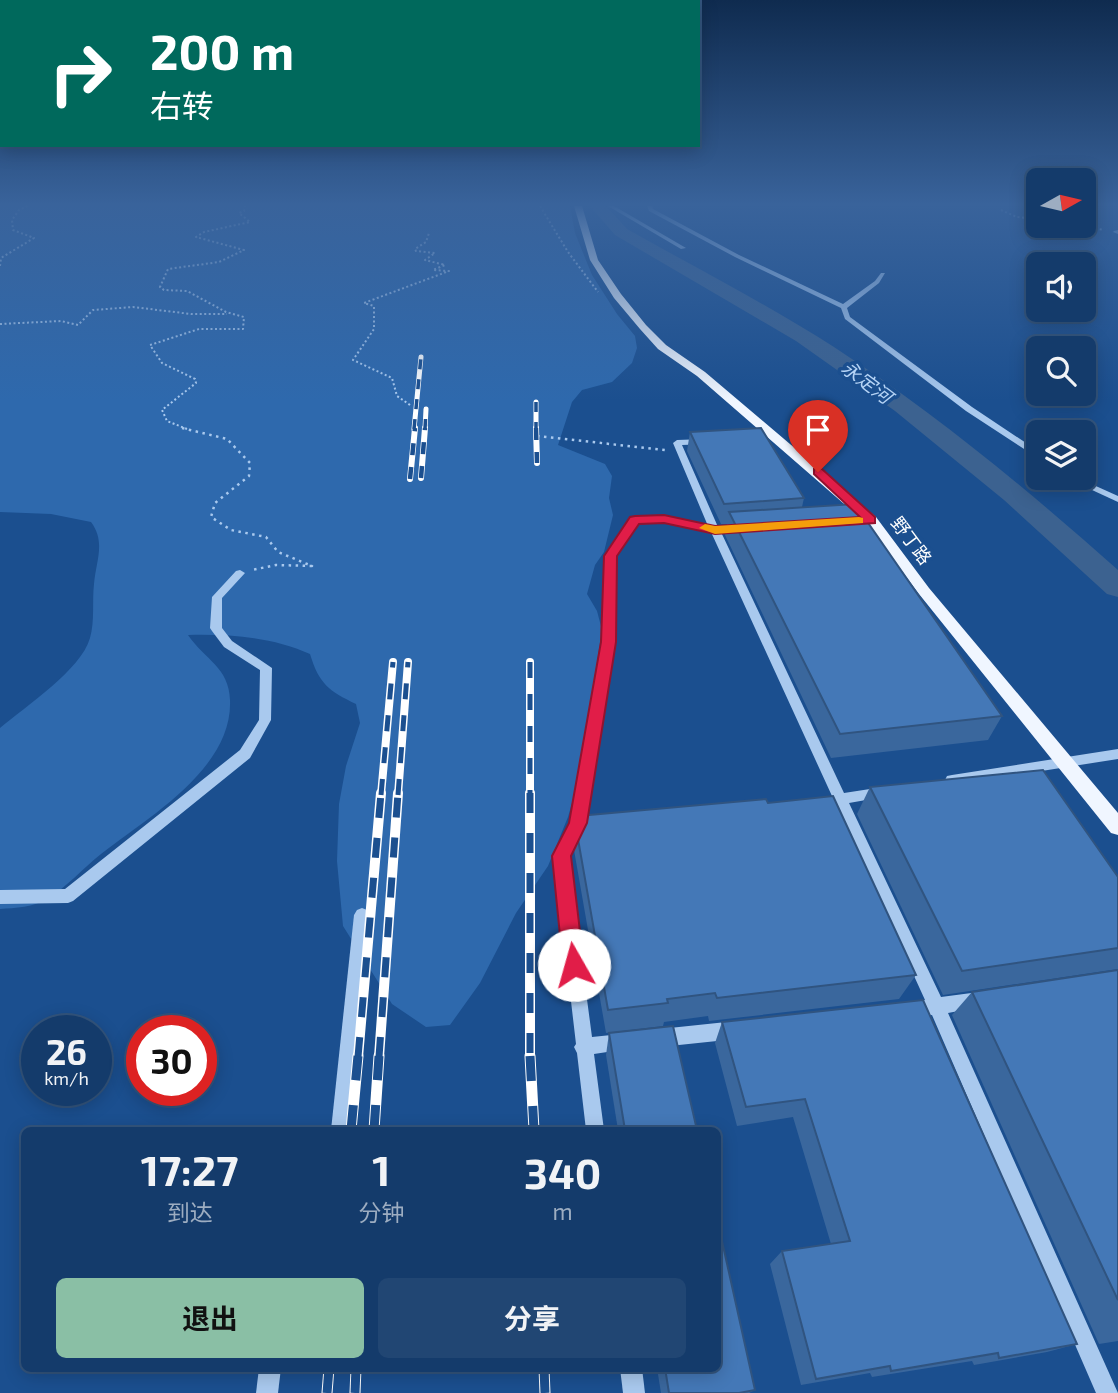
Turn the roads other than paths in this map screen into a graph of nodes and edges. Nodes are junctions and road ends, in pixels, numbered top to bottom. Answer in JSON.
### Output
{"nodes":[{"id":1,"x":601,"y":271,"type":"edge"},
{"id":2,"x":767,"y":271,"type":"edge"},
{"id":3,"x":883,"y":274,"type":"dead end"},
{"id":4,"x":844,"y":307,"type":"junction"},
{"id":5,"x":717,"y":442,"type":"edge"},
{"id":6,"x":1026,"y":448,"type":"edge"},
{"id":7,"x":1096,"y":489,"type":"edge"},
{"id":8,"x":1118,"y":499,"type":"edge"},
{"id":9,"x":871,"y":520,"type":"junction"},
{"id":10,"x":845,"y":522,"type":"edge"},
{"id":11,"x":754,"y":527,"type":"edge"},
{"id":12,"x":715,"y":530,"type":"junction"},
{"id":13,"x":240,"y":573,"type":"road end"},
{"id":14,"x":1118,"y":754,"type":"edge"},
{"id":15,"x":1072,"y":760,"type":"junction"},
{"id":16,"x":933,"y":783,"type":"edge"},
{"id":17,"x":893,"y":790,"type":"edge"},
{"id":18,"x":840,"y":799,"type":"junction"},
{"id":19,"x":816,"y":803,"type":"edge"},
{"id":20,"x":1118,"y":827,"type":"edge"},
{"id":21,"x":0,"y":897,"type":"edge"},
{"id":22,"x":362,"y":915,"type":"dead end"},
{"id":23,"x":1002,"y":997,"type":"edge"},
{"id":24,"x":937,"y":1007,"type":"junction"},
{"id":25,"x":896,"y":1011,"type":"edge"},
{"id":26,"x":760,"y":1027,"type":"edge"},
{"id":27,"x":583,"y":1047,"type":"junction"},
{"id":28,"x":340,"y":1127,"type":"edge"},
{"id":29,"x":595,"y":1127,"type":"edge"},
{"id":30,"x":270,"y":1372,"type":"edge"},
{"id":31,"x":631,"y":1372,"type":"edge"},
{"id":32,"x":267,"y":1393,"type":"edge"},
{"id":33,"x":634,"y":1393,"type":"edge"},
{"id":34,"x":1107,"y":1393,"type":"edge"}],
"edges":[{"from":1,"to":9,"type":"main road","name":"野丁路"},
{"from":2,"to":4,"type":"street"},
{"from":3,"to":4,"type":"street"},
{"from":4,"to":6,"type":"street"},
{"from":5,"to":12,"type":"street"},
{"from":7,"to":8,"type":"street"},
{"from":9,"to":10,"type":"street"},
{"from":9,"to":15,"type":"main road","name":"野丁路"},
{"from":11,"to":12,"type":"street"},
{"from":12,"to":18,"type":"street"},
{"from":12,"to":27,"type":"street"},
{"from":13,"to":21,"type":"street"},
{"from":14,"to":15,"type":"street"},
{"from":15,"to":16,"type":"street"},
{"from":15,"to":20,"type":"main road","name":"野丁路"},
{"from":17,"to":18,"type":"street"},
{"from":18,"to":19,"type":"street"},
{"from":18,"to":24,"type":"street"},
{"from":22,"to":28,"type":"street"},
{"from":23,"to":24,"type":"street"},
{"from":24,"to":25,"type":"street"},
{"from":24,"to":34,"type":"street"},
{"from":26,"to":27,"type":"street"},
{"from":27,"to":29,"type":"street"},
{"from":30,"to":32,"type":"street"},
{"from":31,"to":33,"type":"street"}]}
